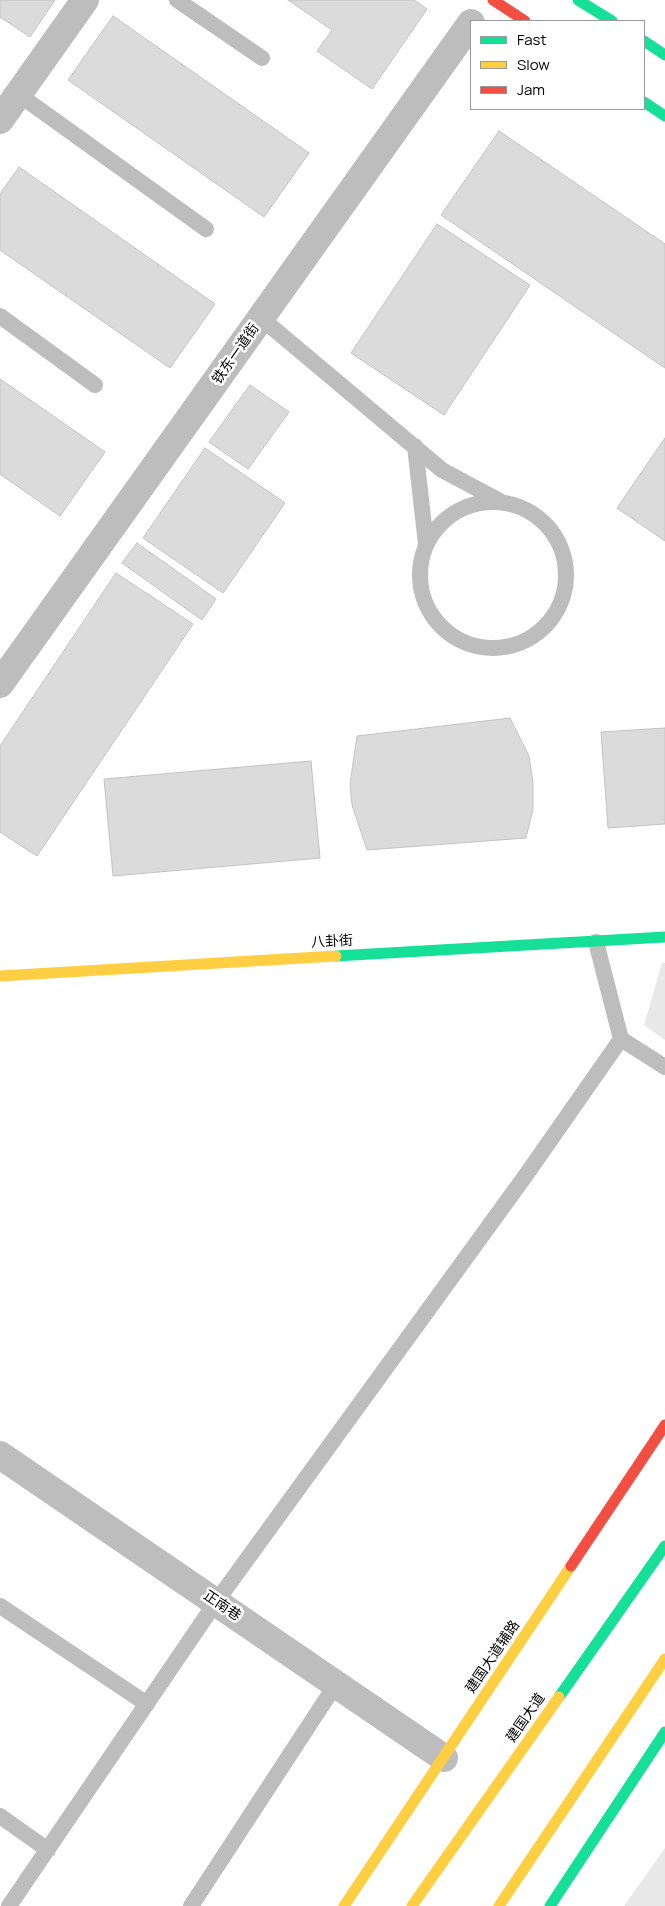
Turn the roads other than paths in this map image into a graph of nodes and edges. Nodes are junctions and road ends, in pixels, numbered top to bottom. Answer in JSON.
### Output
{"nodes":[{"id":1,"x":85,"y":0,"type":"edge"},
{"id":2,"x":177,"y":0,"type":"edge"},
{"id":3,"x":487,"y":0,"type":"edge"},
{"id":4,"x":493,"y":0,"type":"edge"},
{"id":5,"x":578,"y":0,"type":"edge"},
{"id":6,"x":591,"y":8,"type":"junction"},
{"id":7,"x":473,"y":20,"type":"edge"},
{"id":8,"x":523,"y":20,"type":"edge"},
{"id":9,"x":610,"y":20,"type":"edge"},
{"id":10,"x":619,"y":20,"type":"edge"},
{"id":11,"x":470,"y":25,"type":"edge"},
{"id":12,"x":645,"y":31,"type":"edge"},
{"id":13,"x":665,"y":40,"type":"edge"},
{"id":14,"x":645,"y":42,"type":"edge"},
{"id":15,"x":665,"y":55,"type":"edge"},
{"id":16,"x":262,"y":58,"type":"dead end"},
{"id":17,"x":18,"y":94,"type":"junction"},
{"id":18,"x":645,"y":103,"type":"edge"},
{"id":19,"x":665,"y":116,"type":"edge"},
{"id":20,"x":0,"y":120,"type":"edge"},
{"id":21,"x":206,"y":229,"type":"dead end"},
{"id":22,"x":0,"y":316,"type":"edge"},
{"id":23,"x":261,"y":318,"type":"junction"},
{"id":24,"x":95,"y":384,"type":"dead end"},
{"id":25,"x":414,"y":446,"type":"junction"},
{"id":26,"x":504,"y":502,"type":"junction"},
{"id":27,"x":426,"y":544,"type":"junction"},
{"id":28,"x":0,"y":684,"type":"edge"},
{"id":29,"x":665,"y":936,"type":"edge"},
{"id":30,"x":596,"y":942,"type":"junction"},
{"id":31,"x":0,"y":976,"type":"edge"},
{"id":32,"x":621,"y":1039,"type":"junction"},
{"id":33,"x":665,"y":1067,"type":"edge"},
{"id":34,"x":665,"y":1424,"type":"edge"},
{"id":35,"x":0,"y":1455,"type":"edge"},
{"id":36,"x":663,"y":1542,"type":"edge"},
{"id":37,"x":216,"y":1602,"type":"junction"},
{"id":38,"x":0,"y":1606,"type":"edge"},
{"id":39,"x":665,"y":1659,"type":"edge"},
{"id":40,"x":336,"y":1684,"type":"junction"},
{"id":41,"x":147,"y":1704,"type":"junction"},
{"id":42,"x":665,"y":1732,"type":"edge"},
{"id":43,"x":444,"y":1758,"type":"junction"},
{"id":44,"x":0,"y":1816,"type":"edge"},
{"id":45,"x":48,"y":1850,"type":"junction"},
{"id":46,"x":9,"y":1906,"type":"edge"},
{"id":47,"x":191,"y":1906,"type":"edge"},
{"id":48,"x":344,"y":1906,"type":"edge"},
{"id":49,"x":412,"y":1906,"type":"edge"},
{"id":50,"x":499,"y":1906,"type":"edge"},
{"id":51,"x":550,"y":1906,"type":"edge"}],
"edges":[{"from":1,"to":17,"type":"street"},
{"from":2,"to":16,"type":"lane"},
{"from":3,"to":7,"type":"street","name":"铁东一道街"},
{"from":4,"to":8,"type":"main road"},
{"from":5,"to":6,"type":"main road"},
{"from":6,"to":9,"type":"main road"},
{"from":6,"to":10,"type":"main road"},
{"from":11,"to":23,"type":"street","name":"铁东一道街"},
{"from":12,"to":13,"type":"main road"},
{"from":14,"to":15,"type":"main road"},
{"from":17,"to":20,"type":"street"},
{"from":17,"to":21,"type":"lane"},
{"from":18,"to":19,"type":"main road"},
{"from":22,"to":24,"type":"lane"},
{"from":23,"to":25,"type":"lane"},
{"from":23,"to":28,"type":"street","name":"铁东一道街"},
{"from":25,"to":26,"type":"lane"},
{"from":25,"to":27,"type":"lane"},
{"from":26,"to":27,"type":"lane"},
{"from":26,"to":27,"type":"lane"},
{"from":29,"to":30,"type":"main road","name":"八卦街"},
{"from":30,"to":31,"type":"main road","name":"八卦街"},
{"from":30,"to":32,"type":"lane"},
{"from":32,"to":33,"type":"lane"},
{"from":32,"to":37,"type":"lane"},
{"from":34,"to":43,"type":"main road","name":"建国大道辅路"},
{"from":35,"to":37,"type":"street","name":"正南巷"},
{"from":36,"to":49,"type":"main road","name":"建国大道"},
{"from":37,"to":40,"type":"street","name":"正南巷"},
{"from":37,"to":41,"type":"lane"},
{"from":38,"to":41,"type":"lane"},
{"from":39,"to":50,"type":"main road"},
{"from":40,"to":43,"type":"street","name":"正南巷"},
{"from":40,"to":47,"type":"lane"},
{"from":41,"to":45,"type":"lane"},
{"from":42,"to":51,"type":"main road"},
{"from":43,"to":48,"type":"main road","name":"建国大道辅路"},
{"from":44,"to":45,"type":"lane"},
{"from":45,"to":46,"type":"lane"}]}
